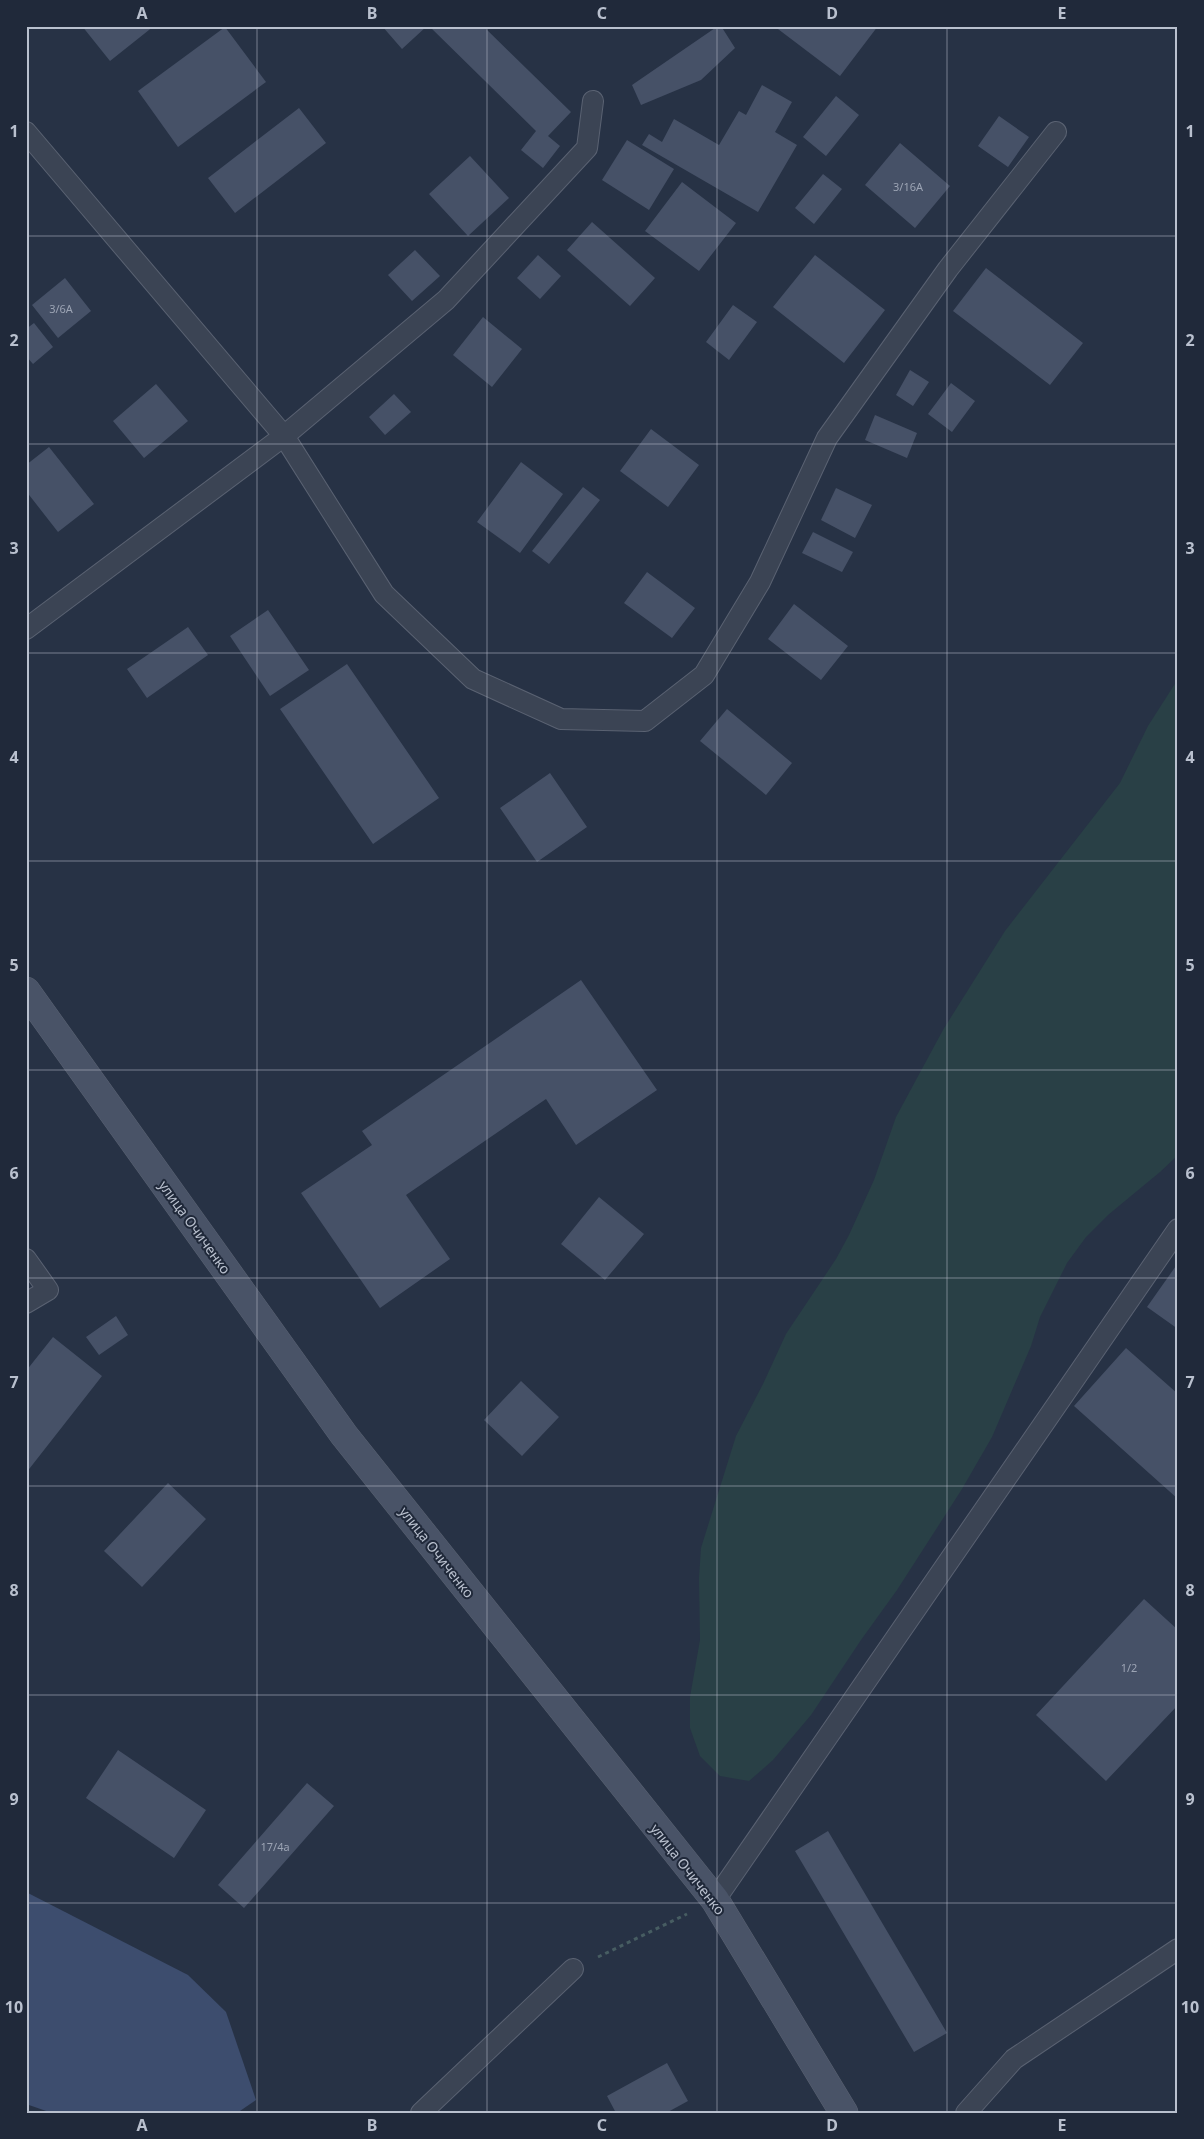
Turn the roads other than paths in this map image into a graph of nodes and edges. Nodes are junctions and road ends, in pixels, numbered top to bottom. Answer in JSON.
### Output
{"nodes":[{"id":1,"x":593,"y":101,"type":"dead end"},
{"id":2,"x":26,"y":132,"type":"edge"},
{"id":3,"x":1056,"y":132,"type":"dead end"},
{"id":4,"x":284,"y":436,"type":"junction"},
{"id":5,"x":26,"y":629,"type":"edge"},
{"id":6,"x":26,"y":991,"type":"edge"},
{"id":7,"x":1178,"y":1229,"type":"edge"},
{"id":8,"x":26,"y":1259,"type":"edge"},
{"id":9,"x":26,"y":1303,"type":"edge"},
{"id":10,"x":715,"y":1900,"type":"junction"},
{"id":11,"x":1178,"y":1949,"type":"edge"},
{"id":12,"x":573,"y":1969,"type":"road end"},
{"id":13,"x":421,"y":2113,"type":"edge"},
{"id":14,"x":844,"y":2113,"type":"edge"},
{"id":15,"x":966,"y":2113,"type":"edge"}],
"edges":[{"from":1,"to":4,"type":"lane"},
{"from":2,"to":4,"type":"lane"},
{"from":3,"to":4,"type":"lane"},
{"from":4,"to":5,"type":"lane"},
{"from":6,"to":10,"type":"street","name":"улица Очиченко"},
{"from":7,"to":10,"type":"lane"},
{"from":8,"to":9,"type":"lane"},
{"from":10,"to":14,"type":"street","name":"улица Очиченко"},
{"from":11,"to":15,"type":"lane"},
{"from":12,"to":13,"type":"lane"}]}
